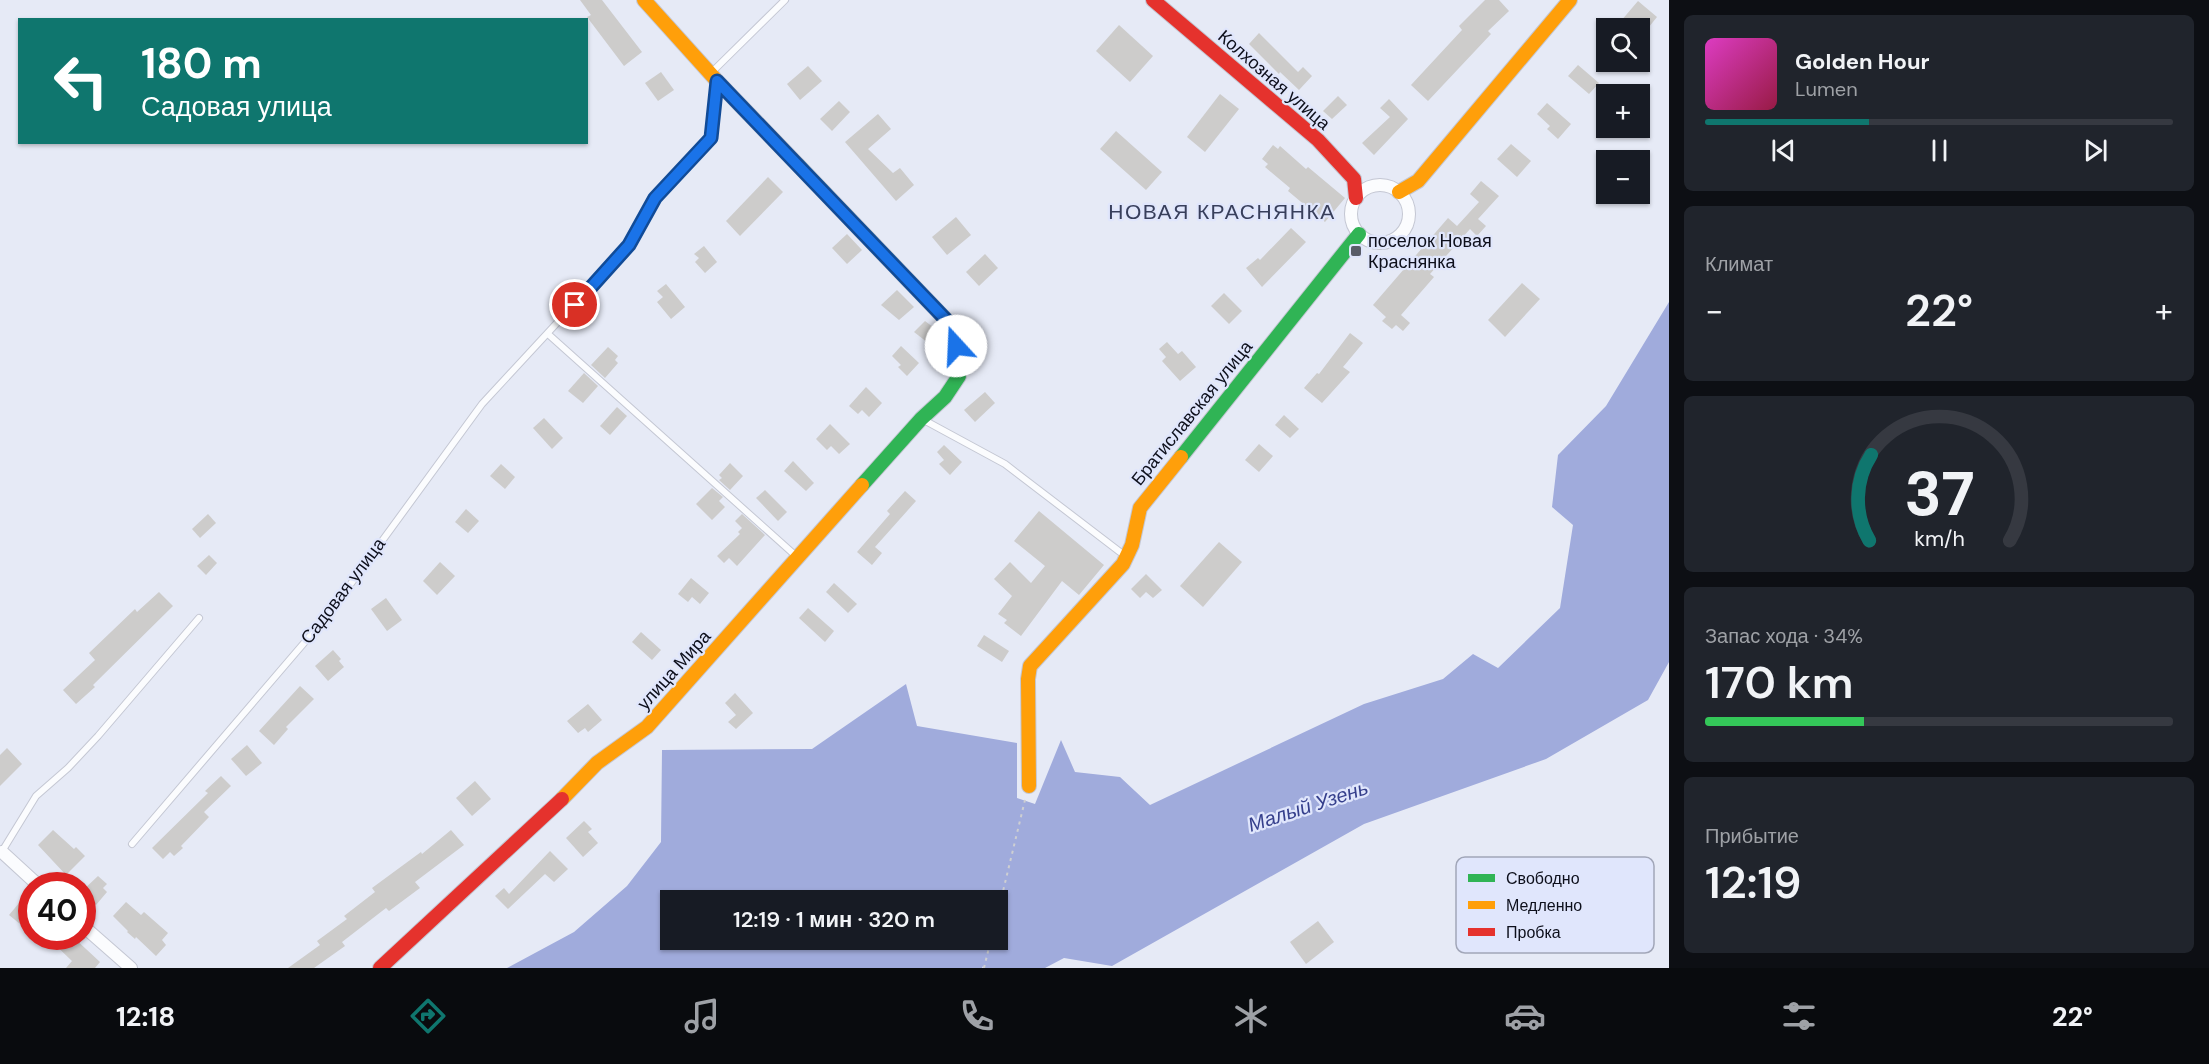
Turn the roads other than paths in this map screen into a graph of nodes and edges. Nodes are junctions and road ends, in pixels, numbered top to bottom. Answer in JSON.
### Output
{"nodes":[{"id":1,"x":644,"y":0,"type":"edge"},
{"id":2,"x":785,"y":0,"type":"edge"},
{"id":3,"x":1153,"y":0,"type":"edge"},
{"id":4,"x":1570,"y":0,"type":"edge"},
{"id":5,"x":714,"y":77,"type":"junction"},
{"id":6,"x":1400,"y":192,"type":"junction"},
{"id":7,"x":1356,"y":198,"type":"junction"},
{"id":8,"x":1359,"y":234,"type":"junction"},
{"id":9,"x":548,"y":334,"type":"junction"},
{"id":10,"x":921,"y":419,"type":"junction"},
{"id":11,"x":1120,"y":552,"type":"dead end"},
{"id":12,"x":798,"y":558,"type":"junction"},
{"id":13,"x":199,"y":618,"type":"dead end"},
{"id":14,"x":1029,"y":786,"type":"road end"},
{"id":15,"x":132,"y":844,"type":"dead end"},
{"id":16,"x":1,"y":853,"type":"edge"},
{"id":17,"x":23,"y":872,"type":"edge"},
{"id":18,"x":96,"y":937,"type":"edge"},
{"id":19,"x":131,"y":968,"type":"edge"},
{"id":20,"x":380,"y":968,"type":"edge"}],
"edges":[{"from":1,"to":5,"type":"street"},
{"from":2,"to":5,"type":"lane"},
{"from":3,"to":7,"type":"street","name":"Колхозная улица"},
{"from":4,"to":6,"type":"street"},
{"from":5,"to":9,"type":"lane","name":"Садовая улица"},
{"from":5,"to":10,"type":"street","name":"улица Мира"},
{"from":6,"to":7,"type":"street"},
{"from":6,"to":8,"type":"street"},
{"from":7,"to":8,"type":"street"},
{"from":8,"to":14,"type":"street","name":"Братиславская улица"},
{"from":9,"to":12,"type":"lane"},
{"from":9,"to":15,"type":"lane","name":"Садовая улица"},
{"from":10,"to":11,"type":"lane"},
{"from":10,"to":12,"type":"street","name":"улица Мира"},
{"from":12,"to":20,"type":"street","name":"улица Мира"},
{"from":13,"to":16,"type":"lane"},
{"from":16,"to":17,"type":"street"},
{"from":18,"to":19,"type":"street"}]}
